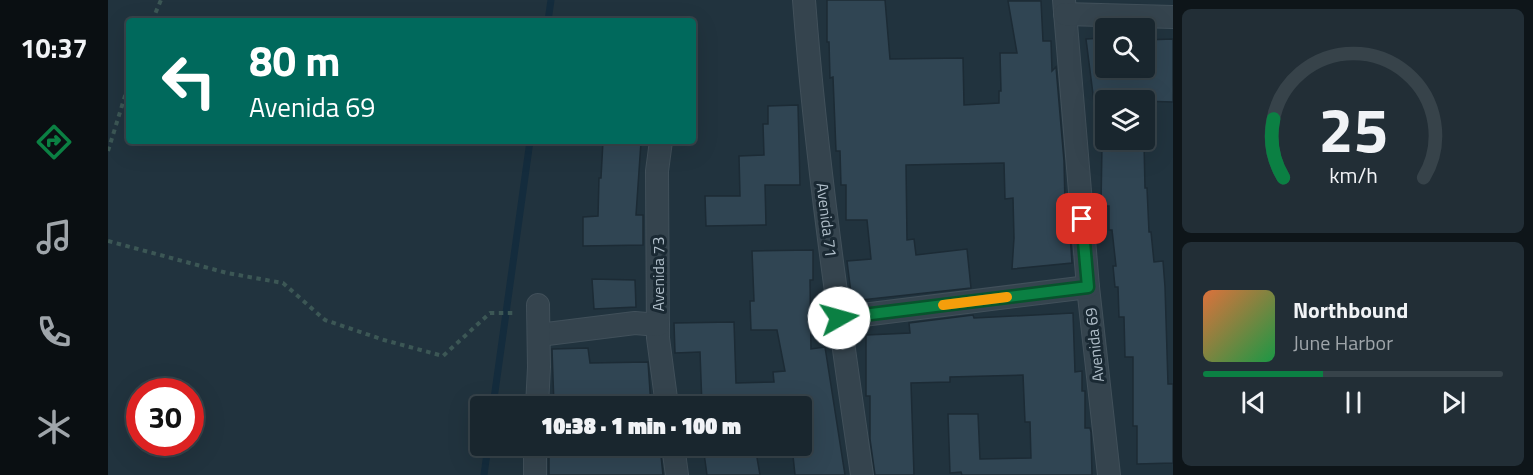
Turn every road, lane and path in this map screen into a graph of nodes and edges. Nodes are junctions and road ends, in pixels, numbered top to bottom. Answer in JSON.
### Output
{"nodes":[{"id":1,"x":161,"y":0,"type":"edge"},
{"id":2,"x":804,"y":0,"type":"edge"},
{"id":3,"x":1064,"y":7,"type":"edge"},
{"id":4,"x":1173,"y":17,"type":"edge"},
{"id":5,"x":153,"y":18,"type":"edge"},
{"id":6,"x":126,"y":93,"type":"edge"},
{"id":7,"x":661,"y":144,"type":"edge"},
{"id":8,"x":108,"y":151,"type":"edge"},
{"id":9,"x":108,"y":241,"type":"edge"},
{"id":10,"x":1088,"y":287,"type":"junction"},
{"id":11,"x":538,"y":305,"type":"dead end"},
{"id":12,"x":839,"y":318,"type":"junction"},
{"id":13,"x":658,"y":325,"type":"junction"},
{"id":14,"x":538,"y":335,"type":"junction"},
{"id":15,"x":537,"y":396,"type":"edge"},
{"id":16,"x":667,"y":396,"type":"edge"},
{"id":17,"x":535,"y":456,"type":"edge"},
{"id":18,"x":674,"y":456,"type":"edge"},
{"id":19,"x":536,"y":475,"type":"edge"},
{"id":20,"x":677,"y":475,"type":"edge"},
{"id":21,"x":862,"y":475,"type":"edge"},
{"id":22,"x":1109,"y":475,"type":"edge"}],
"edges":[{"from":1,"to":5,"type":"path"},
{"from":2,"to":12,"type":"street","name":"Avenida 71"},
{"from":3,"to":4,"type":"street"},
{"from":3,"to":10,"type":"street","name":"Avenida 69"},
{"from":6,"to":8,"type":"path"},
{"from":7,"to":13,"type":"street","name":"Avenida 73"},
{"from":9,"to":14,"type":"path"},
{"from":10,"to":12,"type":"street"},
{"from":10,"to":22,"type":"street","name":"Avenida 69"},
{"from":11,"to":14,"type":"street"},
{"from":12,"to":21,"type":"street","name":"Avenida 71"},
{"from":13,"to":14,"type":"street"},
{"from":13,"to":16,"type":"street","name":"Avenida 73"},
{"from":14,"to":15,"type":"street"},
{"from":17,"to":19,"type":"street"},
{"from":18,"to":20,"type":"street"}]}
